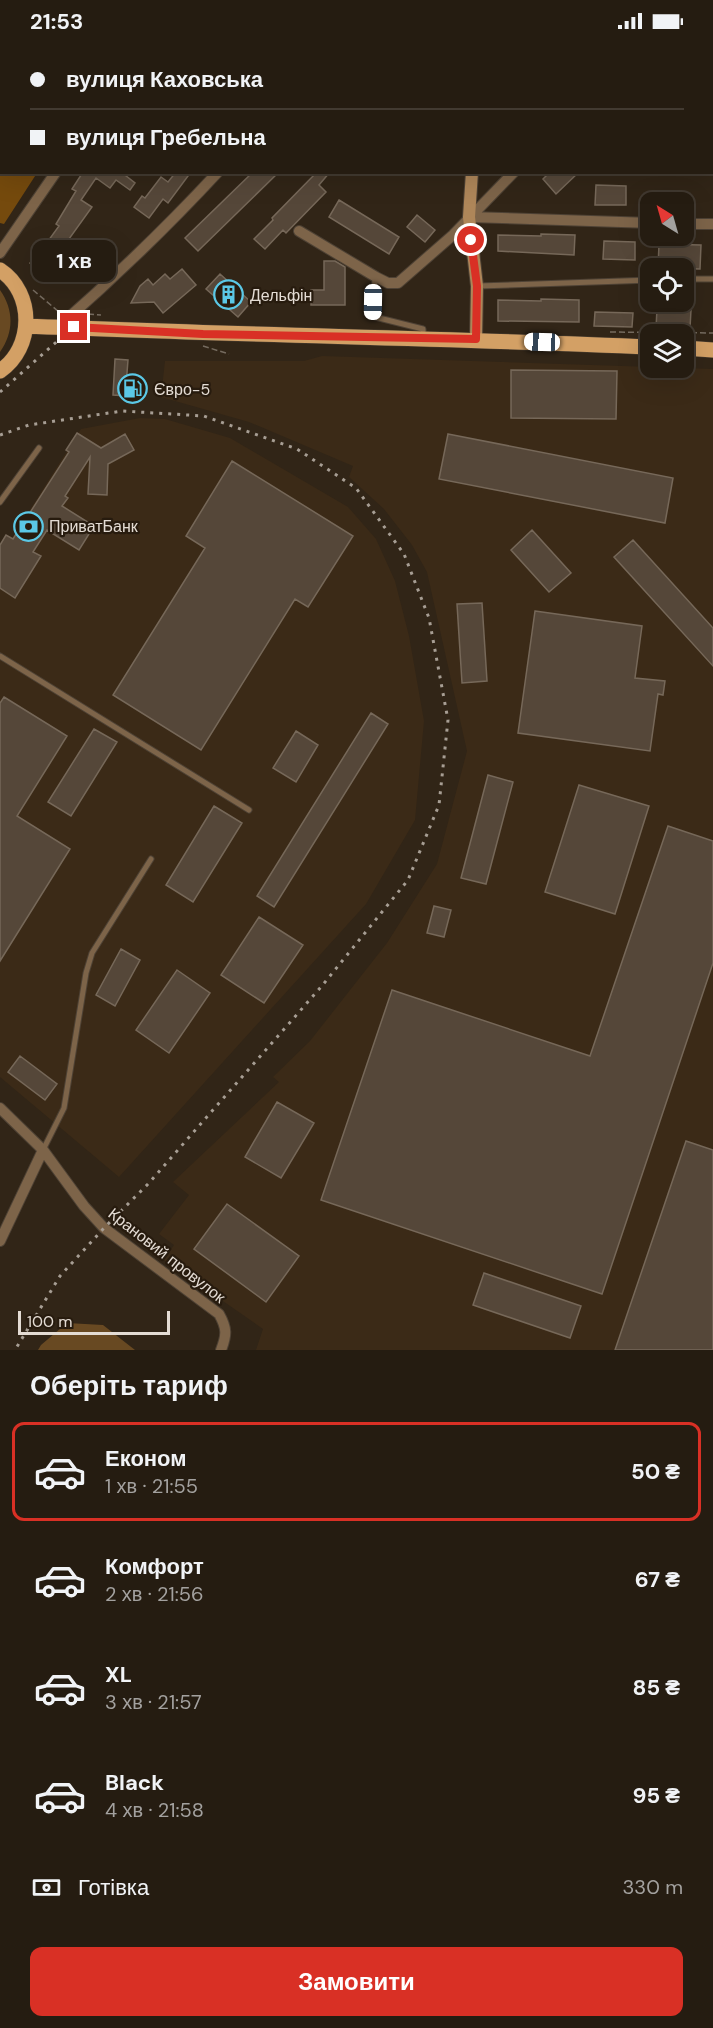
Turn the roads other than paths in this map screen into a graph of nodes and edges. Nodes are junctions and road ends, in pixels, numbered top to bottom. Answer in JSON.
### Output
{"nodes":[{"id":1,"x":55,"y":174,"type":"edge"},
{"id":2,"x":216,"y":174,"type":"edge"},
{"id":3,"x":472,"y":174,"type":"edge"},
{"id":4,"x":512,"y":174,"type":"edge"},
{"id":5,"x":469,"y":217,"type":"junction"},
{"id":6,"x":640,"y":223,"type":"edge"},
{"id":7,"x":694,"y":224,"type":"edge"},
{"id":8,"x":713,"y":224,"type":"edge"},
{"id":9,"x":299,"y":231,"type":"dead end"},
{"id":10,"x":0,"y":253,"type":"edge"},
{"id":11,"x":0,"y":270,"type":"edge"},
{"id":12,"x":376,"y":277,"type":"junction"},
{"id":13,"x":694,"y":279,"type":"edge"},
{"id":14,"x":713,"y":279,"type":"edge"},
{"id":15,"x":640,"y":280,"type":"edge"},
{"id":16,"x":477,"y":286,"type":"junction"},
{"id":17,"x":26,"y":326,"type":"junction"},
{"id":18,"x":58,"y":327,"type":"junction"},
{"id":19,"x":477,"y":335,"type":"junction"},
{"id":20,"x":423,"y":338,"type":"junction"},
{"id":21,"x":640,"y":346,"type":"edge"},
{"id":22,"x":694,"y":349,"type":"edge"},
{"id":23,"x":713,"y":350,"type":"edge"},
{"id":24,"x":0,"y":371,"type":"edge"},
{"id":25,"x":39,"y":448,"type":"dead end"},
{"id":26,"x":0,"y":502,"type":"edge"},
{"id":27,"x":0,"y":656,"type":"edge"},
{"id":28,"x":249,"y":810,"type":"dead end"},
{"id":29,"x":151,"y":859,"type":"dead end"},
{"id":30,"x":0,"y":1108,"type":"edge"},
{"id":31,"x":43,"y":1150,"type":"junction"},
{"id":32,"x":0,"y":1241,"type":"edge"},
{"id":33,"x":221,"y":1350,"type":"edge"}],
"edges":[{"from":1,"to":10,"type":"street"},
{"from":2,"to":18,"type":"street"},
{"from":3,"to":5,"type":"street"},
{"from":4,"to":5,"type":"street"},
{"from":5,"to":6,"type":"street"},
{"from":5,"to":12,"type":"street"},
{"from":5,"to":16,"type":"street"},
{"from":7,"to":8,"type":"street"},
{"from":9,"to":12,"type":"street"},
{"from":11,"to":17,"type":"main road"},
{"from":12,"to":20,"type":"lane"},
{"from":13,"to":14,"type":"lane"},
{"from":15,"to":16,"type":"lane"},
{"from":16,"to":19,"type":"street"},
{"from":17,"to":18,"type":"main road"},
{"from":17,"to":24,"type":"main road"},
{"from":18,"to":20,"type":"main road"},
{"from":19,"to":20,"type":"main road"},
{"from":19,"to":21,"type":"main road"},
{"from":22,"to":23,"type":"main road"},
{"from":25,"to":26,"type":"lane"},
{"from":27,"to":28,"type":"lane"},
{"from":29,"to":31,"type":"lane"},
{"from":30,"to":31,"type":"street","name":"Крановий провулок"},
{"from":31,"to":32,"type":"street"},
{"from":31,"to":33,"type":"street","name":"Крановий провулок"}]}
